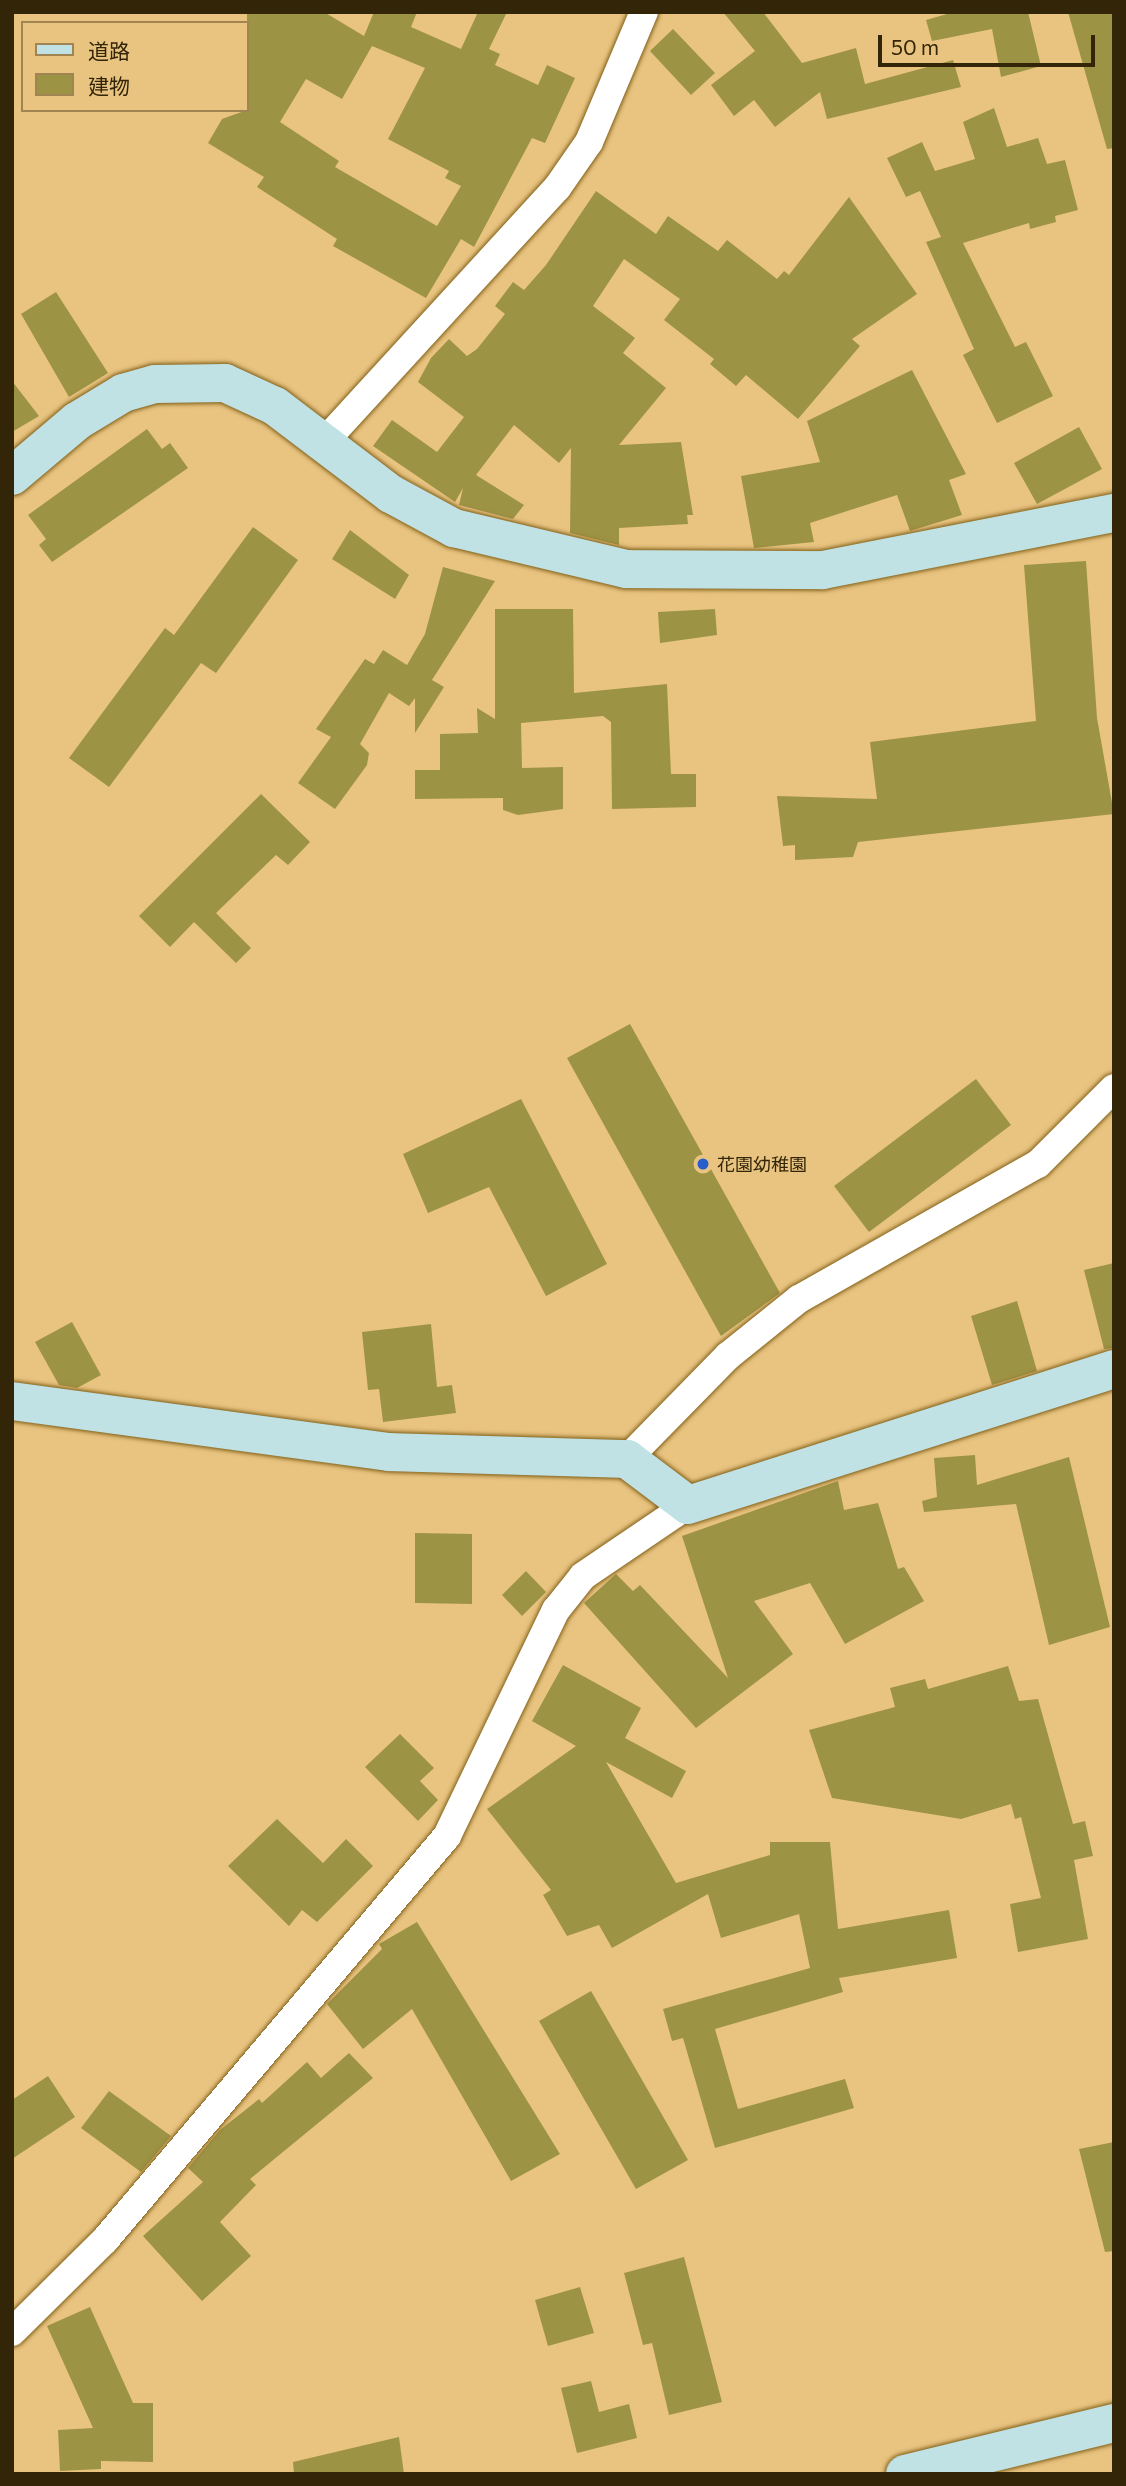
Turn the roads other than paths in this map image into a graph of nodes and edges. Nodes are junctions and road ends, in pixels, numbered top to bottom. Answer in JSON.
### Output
{"nodes":[{"id":1,"x":644,"y":12,"type":"edge"},
{"id":2,"x":325,"y":441,"type":"junction"},
{"id":3,"x":12,"y":476,"type":"edge"},
{"id":4,"x":1114,"y":513,"type":"edge"},
{"id":5,"x":1114,"y":1088,"type":"edge"},
{"id":6,"x":1114,"y":1369,"type":"edge"},
{"id":7,"x":12,"y":1401,"type":"edge"},
{"id":8,"x":627,"y":1459,"type":"junction"},
{"id":9,"x":688,"y":1505,"type":"junction"},
{"id":10,"x":12,"y":2332,"type":"edge"},
{"id":11,"x":1114,"y":2423,"type":"edge"},
{"id":12,"x":905,"y":2474,"type":"edge"}],
"edges":[{"from":1,"to":2,"type":"street"},
{"from":2,"to":3,"type":"street"},
{"from":2,"to":4,"type":"street"},
{"from":5,"to":8,"type":"street"},
{"from":6,"to":9,"type":"street"},
{"from":7,"to":8,"type":"street"},
{"from":8,"to":9,"type":"street"},
{"from":9,"to":10,"type":"street"},
{"from":11,"to":12,"type":"street"}]}
